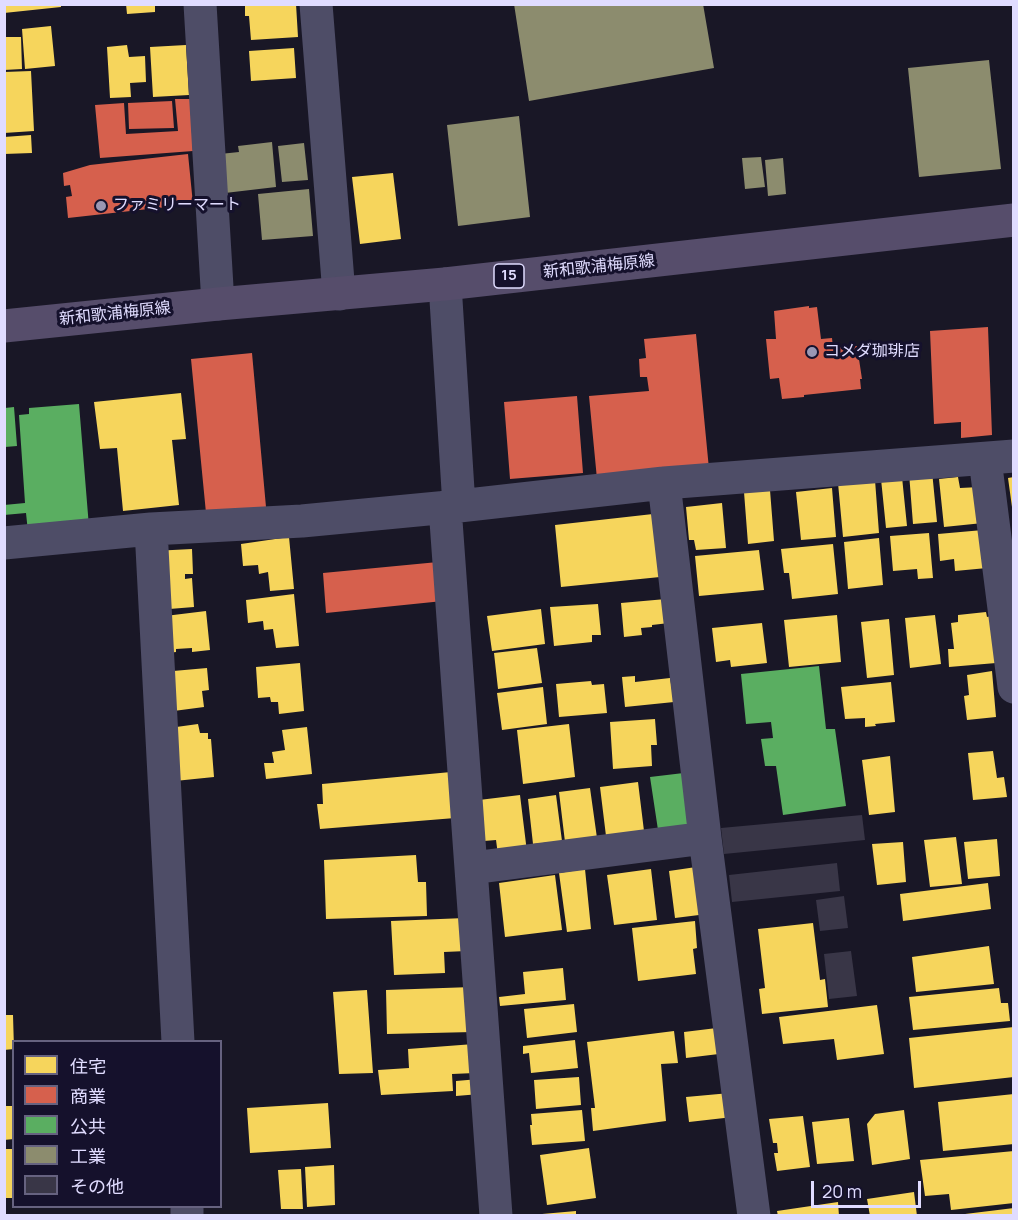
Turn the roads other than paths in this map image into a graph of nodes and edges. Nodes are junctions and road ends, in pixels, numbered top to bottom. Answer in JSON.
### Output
{"nodes":[{"id":1,"x":200,"y":4,"type":"edge"},
{"id":2,"x":316,"y":4,"type":"edge"},
{"id":3,"x":1014,"y":220,"type":"edge"},
{"id":4,"x":445,"y":284,"type":"junction"},
{"id":5,"x":339,"y":294,"type":"junction"},
{"id":6,"x":218,"y":304,"type":"junction"},
{"id":7,"x":4,"y":326,"type":"edge"},
{"id":8,"x":1000,"y":457,"type":"edge"},
{"id":9,"x":664,"y":483,"type":"junction"},
{"id":10,"x":452,"y":506,"type":"junction"},
{"id":11,"x":151,"y":529,"type":"junction"},
{"id":12,"x":4,"y":543,"type":"edge"},
{"id":13,"x":1014,"y":687,"type":"edge"},
{"id":14,"x":705,"y":838,"type":"junction"},
{"id":15,"x":472,"y":868,"type":"junction"},
{"id":16,"x":178,"y":1040,"type":"edge"},
{"id":17,"x":496,"y":1215,"type":"edge"},
{"id":18,"x":754,"y":1215,"type":"edge"}],
"edges":[{"from":1,"to":6,"type":"street"},
{"from":2,"to":5,"type":"street"},
{"from":3,"to":4,"type":"main road","name":"新和歌浦梅原線","number":"15"},
{"from":4,"to":5,"type":"main road","name":"新和歌浦梅原線","number":"15"},
{"from":4,"to":10,"type":"street"},
{"from":5,"to":6,"type":"main road","name":"新和歌浦梅原線","number":"15"},
{"from":6,"to":7,"type":"main road","name":"新和歌浦梅原線","number":"15"},
{"from":8,"to":9,"type":"street"},
{"from":8,"to":13,"type":"street"},
{"from":9,"to":10,"type":"street"},
{"from":9,"to":14,"type":"street"},
{"from":10,"to":11,"type":"street"},
{"from":10,"to":15,"type":"street"},
{"from":11,"to":12,"type":"street"},
{"from":11,"to":16,"type":"street"},
{"from":14,"to":15,"type":"street"},
{"from":14,"to":18,"type":"street"},
{"from":15,"to":17,"type":"street"}]}
